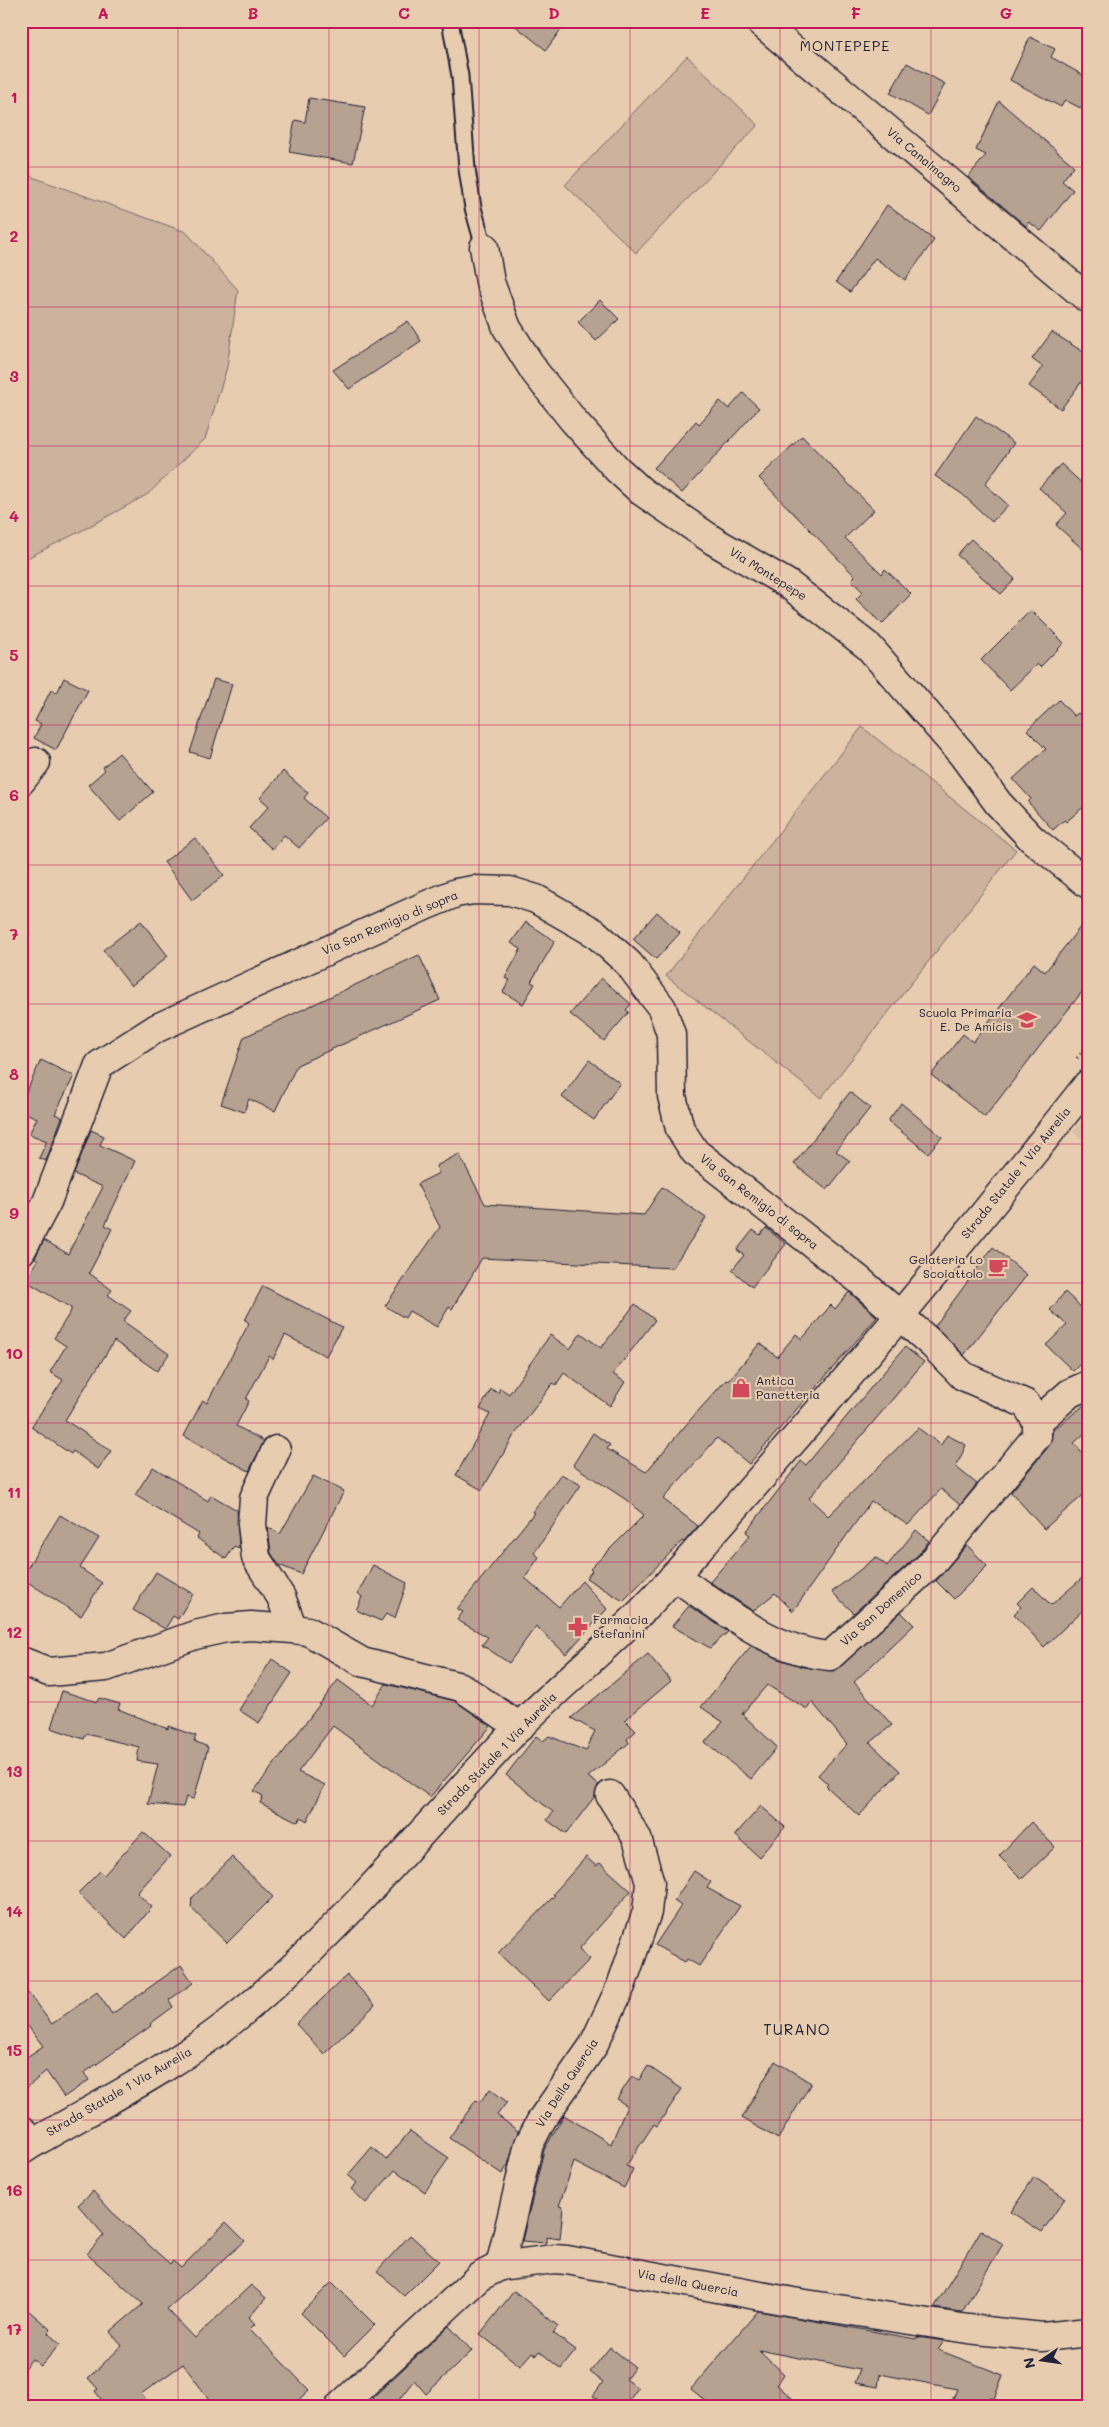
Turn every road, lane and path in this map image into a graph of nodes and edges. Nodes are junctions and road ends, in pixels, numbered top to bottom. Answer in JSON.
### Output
{"nodes":[{"id":1,"x":450,"y":21,"type":"edge"},
{"id":2,"x":759,"y":21,"type":"edge"},
{"id":3,"x":484,"y":247,"type":"joint"},
{"id":4,"x":1088,"y":299,"type":"edge"},
{"id":5,"x":1088,"y":884,"type":"edge"},
{"id":6,"x":1088,"y":1084,"type":"edge"},
{"id":7,"x":21,"y":1251,"type":"edge"},
{"id":8,"x":899,"y":1316,"type":"junction"},
{"id":9,"x":1088,"y":1385,"type":"edge"},
{"id":10,"x":1037,"y":1422,"type":"junction"},
{"id":11,"x":276,"y":1450,"type":"dead end"},
{"id":12,"x":674,"y":1576,"type":"junction"},
{"id":13,"x":294,"y":1629,"type":"junction"},
{"id":14,"x":21,"y":1661,"type":"edge"},
{"id":15,"x":520,"y":1727,"type":"junction"},
{"id":16,"x":610,"y":1795,"type":"dead end"},
{"id":17,"x":26,"y":2141,"type":"edge"},
{"id":18,"x":500,"y":2266,"type":"junction"},
{"id":19,"x":1088,"y":2332,"type":"edge"},
{"id":20,"x":340,"y":2406,"type":"edge"}],
"edges":[{"from":1,"to":3,"type":"lane"},
{"from":2,"to":4,"type":"street","name":"Via Canalmagro"},
{"from":3,"to":5,"type":"street","name":"Via Montepepe"},
{"from":6,"to":8,"type":"street","name":"Strada Statale 1 Via Aurelia"},
{"from":7,"to":8,"type":"street","name":"Via San Remigio di sopra"},
{"from":8,"to":10,"type":"street","name":"Via San Remigio di sopra"},
{"from":8,"to":12,"type":"street","name":"Strada Statale 1 Via Aurelia"},
{"from":9,"to":10,"type":"street"},
{"from":10,"to":12,"type":"street","name":"Via San Domenico"},
{"from":11,"to":13,"type":"street"},
{"from":12,"to":15,"type":"street","name":"Strada Statale 1 Via Aurelia"},
{"from":13,"to":14,"type":"street"},
{"from":13,"to":15,"type":"street"},
{"from":15,"to":17,"type":"street","name":"Strada Statale 1 Via Aurelia"},
{"from":16,"to":18,"type":"street","name":"Via Della Quercia"},
{"from":18,"to":19,"type":"street","name":"Via della Quercia"},
{"from":18,"to":20,"type":"street","name":"Via della Quercia"}]}
